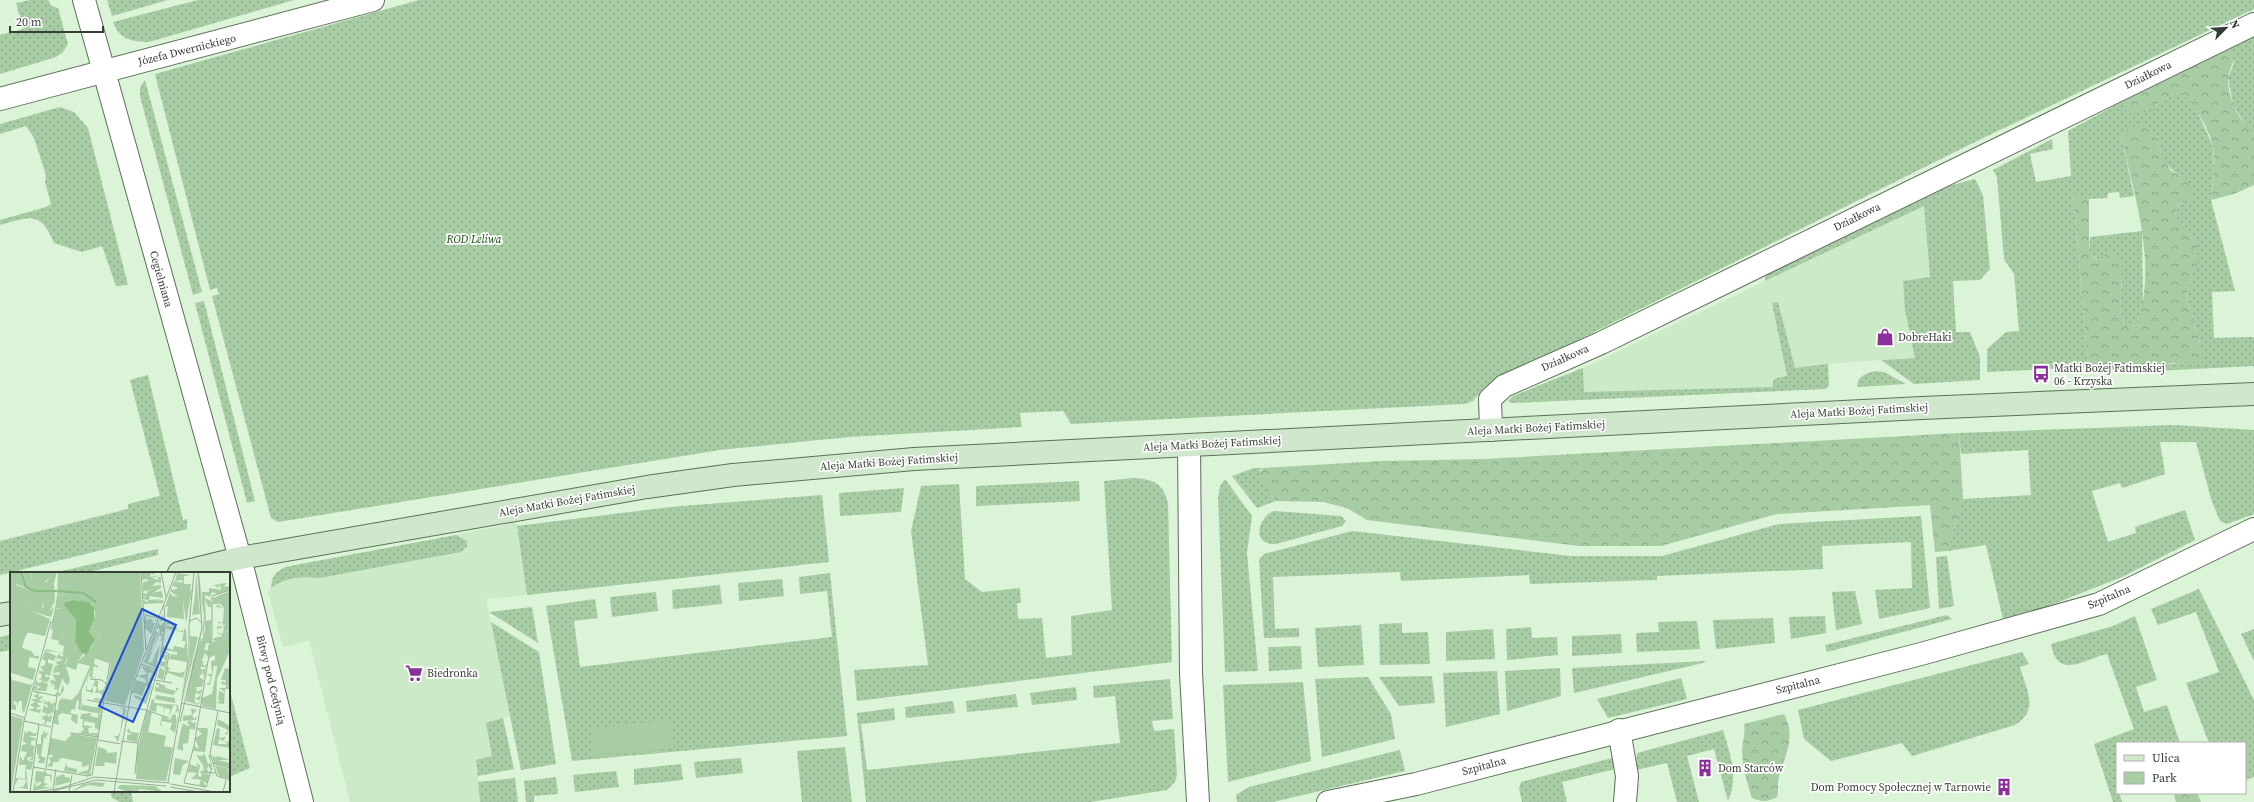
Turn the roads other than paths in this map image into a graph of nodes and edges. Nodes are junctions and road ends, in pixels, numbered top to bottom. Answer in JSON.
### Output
{"nodes":[{"id":1,"x":84,"y":0,"type":"edge"},
{"id":2,"x":373,"y":0,"type":"edge"},
{"id":3,"x":2254,"y":24,"type":"edge"},
{"id":4,"x":103,"y":71,"type":"junction"},
{"id":5,"x":0,"y":100,"type":"edge"},
{"id":6,"x":2254,"y":394,"type":"edge"},
{"id":7,"x":1491,"y":430,"type":"junction"},
{"id":8,"x":1189,"y":445,"type":"junction"},
{"id":9,"x":2254,"y":529,"type":"edge"},
{"id":10,"x":240,"y":558,"type":"junction"},
{"id":11,"x":183,"y":572,"type":"edge"},
{"id":12,"x":10,"y":613,"type":"edge"},
{"id":13,"x":0,"y":615,"type":"edge"},
{"id":14,"x":1619,"y":730,"type":"junction"},
{"id":15,"x":302,"y":802,"type":"edge"},
{"id":16,"x":1198,"y":802,"type":"edge"},
{"id":17,"x":1328,"y":802,"type":"edge"},
{"id":18,"x":1625,"y":802,"type":"edge"}],
"edges":[{"from":1,"to":4,"type":"street","name":"Cegielniana"},
{"from":2,"to":4,"type":"street","name":"Józefa Dwernickiego"},
{"from":3,"to":7,"type":"street","name":"Działkowa"},
{"from":4,"to":5,"type":"street","name":"Józefa Dwernickiego"},
{"from":4,"to":10,"type":"street","name":"Cegielniana"},
{"from":6,"to":7,"type":"street","name":"Aleja Matki Bożej Fatimskiej"},
{"from":7,"to":8,"type":"street","name":"Aleja Matki Bożej Fatimskiej"},
{"from":8,"to":10,"type":"street","name":"Aleja Matki Bożej Fatimskiej"},
{"from":8,"to":16,"type":"street"},
{"from":9,"to":14,"type":"street","name":"Szpitalna"},
{"from":10,"to":11,"type":"street","name":"Aleja Matki Bożej Fatimskiej"},
{"from":10,"to":15,"type":"street","name":"Bitwy pod Cedynią"},
{"from":12,"to":13,"type":"street"},
{"from":14,"to":17,"type":"street","name":"Szpitalna"},
{"from":14,"to":18,"type":"street"}]}
